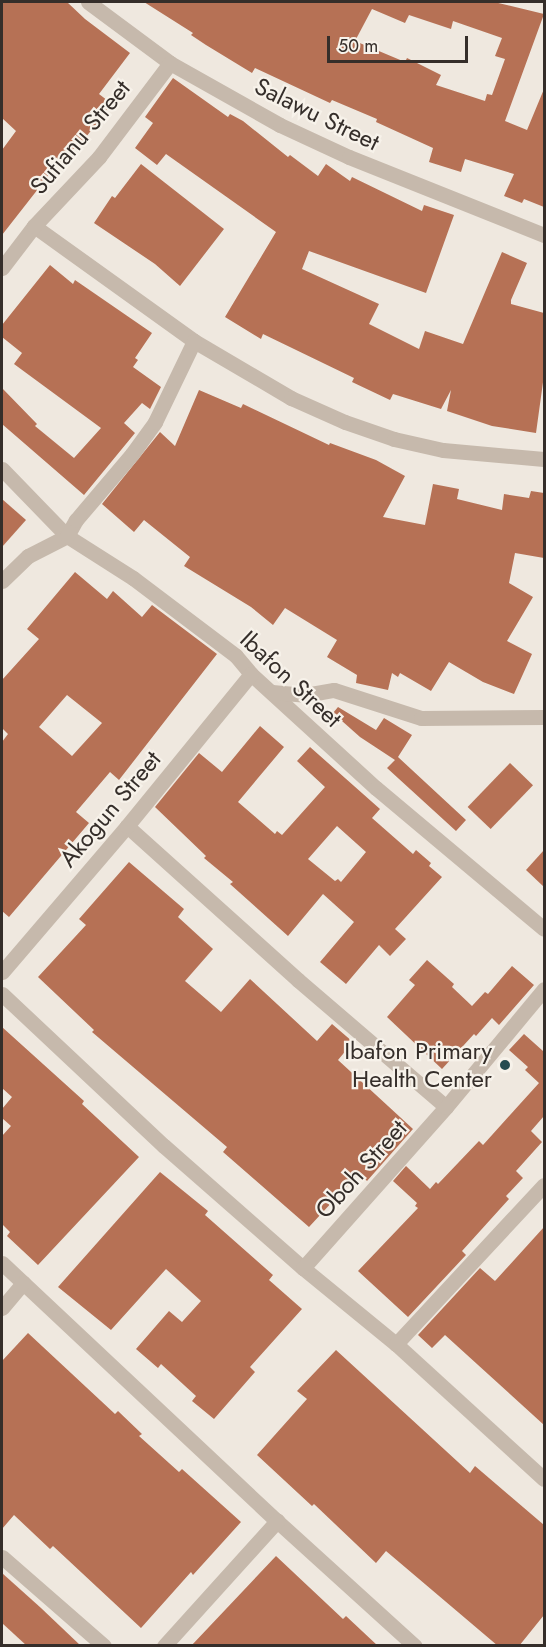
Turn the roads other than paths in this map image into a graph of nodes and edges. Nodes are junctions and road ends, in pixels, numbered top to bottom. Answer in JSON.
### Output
{"nodes":[{"id":1,"x":88,"y":2,"type":"edge"},
{"id":2,"x":170,"y":63,"type":"junction"},
{"id":3,"x":34,"y":226,"type":"junction"},
{"id":4,"x":544,"y":236,"type":"edge"},
{"id":5,"x":2,"y":268,"type":"edge"},
{"id":6,"x":194,"y":342,"type":"junction"},
{"id":7,"x":544,"y":459,"type":"edge"},
{"id":8,"x":2,"y":469,"type":"edge"},
{"id":9,"x":67,"y":536,"type":"junction"},
{"id":10,"x":2,"y":581,"type":"edge"},
{"id":11,"x":251,"y":674,"type":"junction"},
{"id":12,"x":272,"y":692,"type":"junction"},
{"id":13,"x":544,"y":717,"type":"edge"},
{"id":14,"x":127,"y":826,"type":"junction"},
{"id":15,"x":544,"y":929,"type":"edge"},
{"id":16,"x":2,"y":972,"type":"edge"},
{"id":17,"x":544,"y":989,"type":"edge"},
{"id":18,"x":2,"y":994,"type":"edge"},
{"id":19,"x":446,"y":1107,"type":"junction"},
{"id":20,"x":544,"y":1186,"type":"edge"},
{"id":21,"x":2,"y":1263,"type":"edge"},
{"id":22,"x":303,"y":1268,"type":"junction"},
{"id":23,"x":23,"y":1283,"type":"junction"},
{"id":24,"x":2,"y":1308,"type":"edge"},
{"id":25,"x":396,"y":1344,"type":"junction"},
{"id":26,"x":544,"y":1479,"type":"edge"},
{"id":27,"x":277,"y":1521,"type":"junction"},
{"id":28,"x":2,"y":1557,"type":"edge"},
{"id":29,"x":104,"y":1646,"type":"edge"},
{"id":30,"x":164,"y":1646,"type":"edge"},
{"id":31,"x":415,"y":1646,"type":"edge"}],
"edges":[{"from":1,"to":2,"type":"street","name":"Salawu Street"},
{"from":2,"to":3,"type":"street","name":"Sufianu Street"},
{"from":2,"to":4,"type":"street","name":"Salawu Street"},
{"from":3,"to":5,"type":"street","name":"Sufianu Street"},
{"from":3,"to":6,"type":"street"},
{"from":6,"to":7,"type":"street"},
{"from":6,"to":9,"type":"street"},
{"from":8,"to":9,"type":"street","name":"Ibafon Street"},
{"from":9,"to":10,"type":"street"},
{"from":9,"to":11,"type":"street","name":"Ibafon Street"},
{"from":11,"to":12,"type":"street","name":"Ibafon Street"},
{"from":11,"to":14,"type":"street","name":"Akogun Street"},
{"from":12,"to":13,"type":"street"},
{"from":12,"to":15,"type":"street","name":"Ibafon Street"},
{"from":14,"to":16,"type":"street","name":"Akogun Street"},
{"from":14,"to":19,"type":"street"},
{"from":17,"to":19,"type":"street","name":"Oboh Street"},
{"from":18,"to":22,"type":"street"},
{"from":19,"to":22,"type":"street","name":"Oboh Street"},
{"from":20,"to":25,"type":"street"},
{"from":21,"to":23,"type":"street"},
{"from":22,"to":25,"type":"street"},
{"from":23,"to":24,"type":"street"},
{"from":23,"to":27,"type":"street"},
{"from":25,"to":26,"type":"street"},
{"from":27,"to":30,"type":"street"},
{"from":27,"to":31,"type":"street"},
{"from":28,"to":29,"type":"street"}]}
